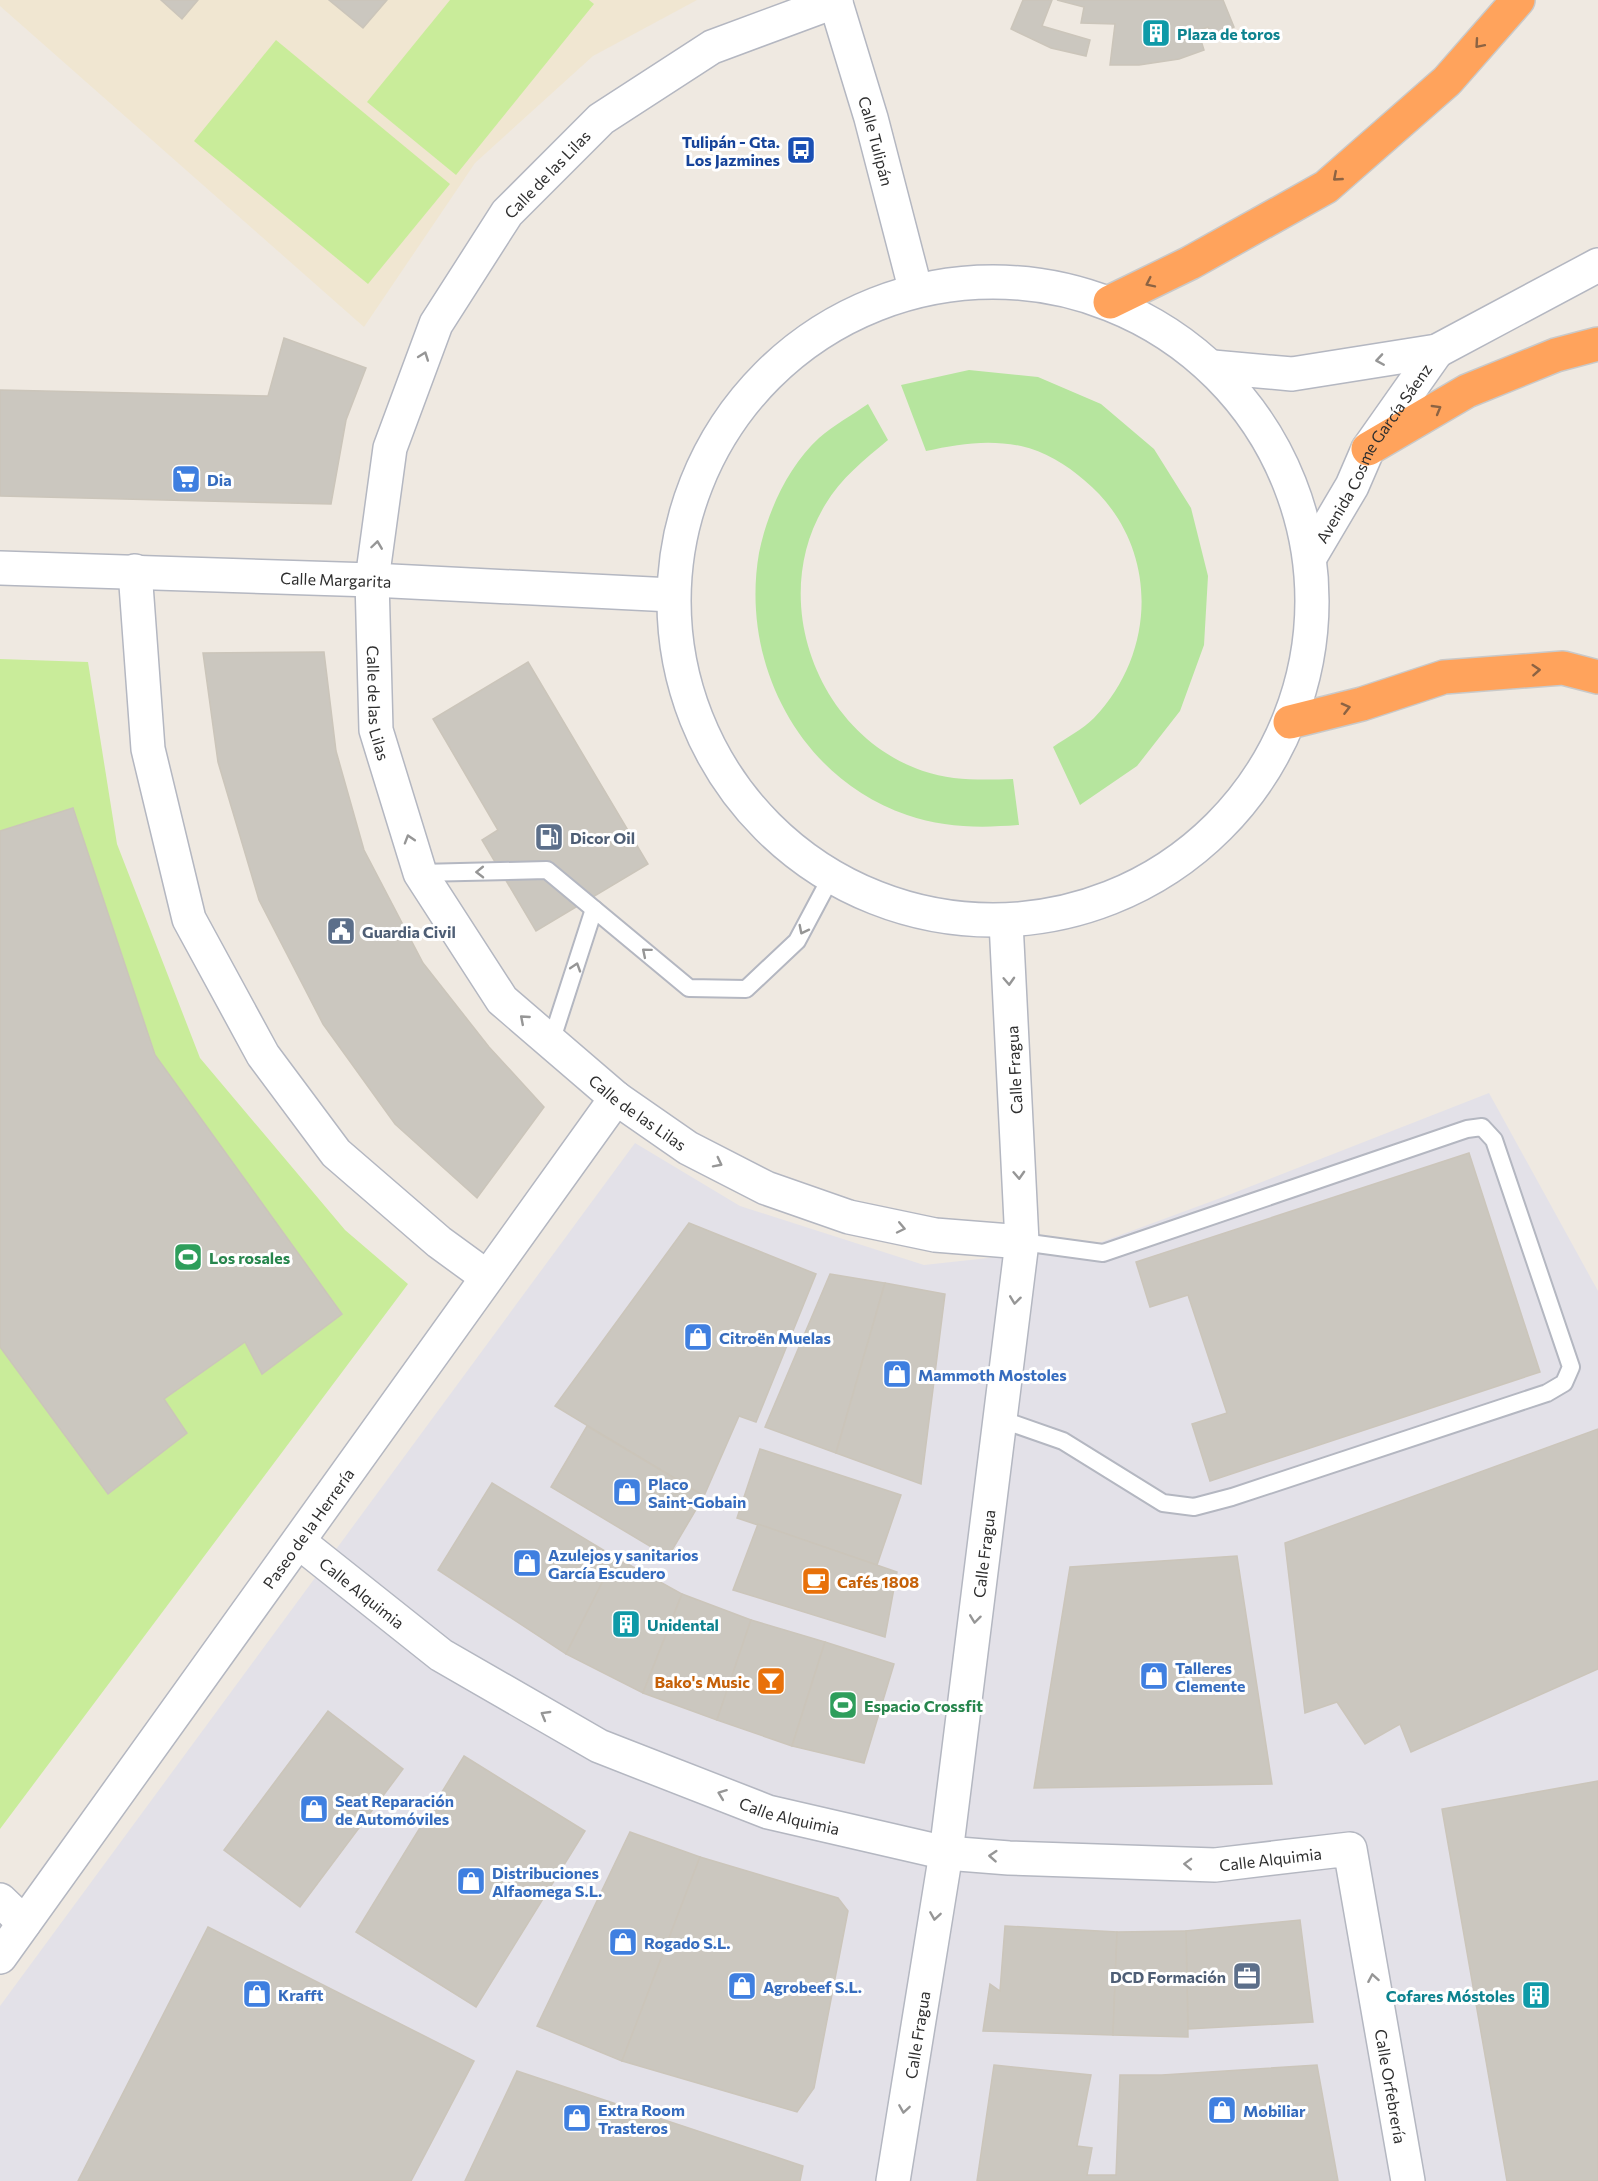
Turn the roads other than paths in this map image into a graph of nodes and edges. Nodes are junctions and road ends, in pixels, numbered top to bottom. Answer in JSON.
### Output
{"nodes":[{"id":1,"x":836,"y":0,"type":"edge"},
{"id":2,"x":1518,"y":0,"type":"edge"},
{"id":3,"x":1598,"y":265,"type":"edge"},
{"id":4,"x":914,"y":284,"type":"junction"},
{"id":5,"x":1110,"y":302,"type":"junction"},
{"id":6,"x":1598,"y":345,"type":"edge"},
{"id":7,"x":1437,"y":351,"type":"junction"},
{"id":8,"x":1213,"y":367,"type":"junction"},
{"id":9,"x":1368,"y":449,"type":"junction"},
{"id":10,"x":1310,"y":557,"type":"junction"},
{"id":11,"x":0,"y":568,"type":"edge"},
{"id":12,"x":135,"y":571,"type":"junction"},
{"id":13,"x":372,"y":579,"type":"junction"},
{"id":14,"x":672,"y":595,"type":"junction"},
{"id":15,"x":1598,"y":677,"type":"edge"},
{"id":16,"x":1290,"y":722,"type":"junction"},
{"id":17,"x":420,"y":873,"type":"junction"},
{"id":18,"x":830,"y":879,"type":"junction"},
{"id":19,"x":594,"y":909,"type":"junction"},
{"id":20,"x":1006,"y":922,"type":"junction"},
{"id":21,"x":551,"y":1042,"type":"junction"},
{"id":22,"x":616,"y":1098,"type":"junction"},
{"id":23,"x":1022,"y":1242,"type":"junction"},
{"id":24,"x":487,"y":1277,"type":"junction"},
{"id":25,"x":1000,"y":1419,"type":"junction"},
{"id":26,"x":298,"y":1542,"type":"junction"},
{"id":27,"x":1350,"y":1849,"type":"joint"},
{"id":28,"x":946,"y":1853,"type":"junction"},
{"id":29,"x":0,"y":1900,"type":"edge"},
{"id":30,"x":24,"y":1923,"type":"junction"},
{"id":31,"x":0,"y":1957,"type":"edge"},
{"id":32,"x":893,"y":2181,"type":"edge"},
{"id":33,"x":1408,"y":2181,"type":"edge"}],
"edges":[{"from":1,"to":4,"type":"street","name":"Calle Tulipán"},
{"from":13,"to":1,"type":"street","name":"Calle de las Lilas","one_way":true},
{"from":2,"to":5,"type":"highway","one_way":true},
{"from":3,"to":7,"type":"street","name":"Avenida Cosme García Sáenz"},
{"from":4,"to":5,"type":"street"},
{"from":4,"to":14,"type":"street"},
{"from":5,"to":8,"type":"street"},
{"from":9,"to":6,"type":"highway","one_way":true},
{"from":7,"to":8,"type":"street","name":"Avenida Cosme García Sáenz","one_way":true},
{"from":7,"to":9,"type":"street","name":"Avenida Cosme García Sáenz"},
{"from":8,"to":10,"type":"street"},
{"from":9,"to":10,"type":"street","name":"Avenida Cosme García Sáenz"},
{"from":10,"to":16,"type":"street"},
{"from":11,"to":12,"type":"street","name":"Calle Margarita"},
{"from":12,"to":13,"type":"street","name":"Calle Margarita"},
{"from":12,"to":24,"type":"street"},
{"from":13,"to":14,"type":"street","name":"Calle Margarita"},
{"from":17,"to":13,"type":"street","name":"Calle de las Lilas","one_way":true},
{"from":14,"to":18,"type":"street"},
{"from":16,"to":15,"type":"highway","one_way":true},
{"from":16,"to":20,"type":"street"},
{"from":19,"to":17,"type":"lane","one_way":true},
{"from":21,"to":17,"type":"street","name":"Calle de las Lilas","one_way":true},
{"from":18,"to":19,"type":"lane","one_way":true},
{"from":18,"to":20,"type":"street"},
{"from":21,"to":19,"type":"lane","one_way":true},
{"from":20,"to":23,"type":"street","name":"Calle Fragua","one_way":true},
{"from":21,"to":22,"type":"street","name":"Calle de las Lilas"},
{"from":22,"to":23,"type":"street","name":"Calle de las Lilas","one_way":true},
{"from":22,"to":24,"type":"street","name":"Paseo de la Herrería"},
{"from":23,"to":25,"type":"street","name":"Calle Fragua","one_way":true},
{"from":23,"to":25,"type":"lane"},
{"from":24,"to":26,"type":"street","name":"Paseo de la Herrería"},
{"from":25,"to":28,"type":"street","name":"Calle Fragua","one_way":true},
{"from":28,"to":26,"type":"street","name":"Calle Alquimia","one_way":true},
{"from":26,"to":30,"type":"street","name":"Paseo de la Herrería"},
{"from":27,"to":28,"type":"street","name":"Calle Alquimia","one_way":true},
{"from":33,"to":27,"type":"street","name":"Calle Orfebrería","one_way":true},
{"from":28,"to":32,"type":"street","name":"Calle Fragua","one_way":true},
{"from":29,"to":30,"type":"street"},
{"from":30,"to":31,"type":"street","name":"Paseo de la Herrería"}]}
